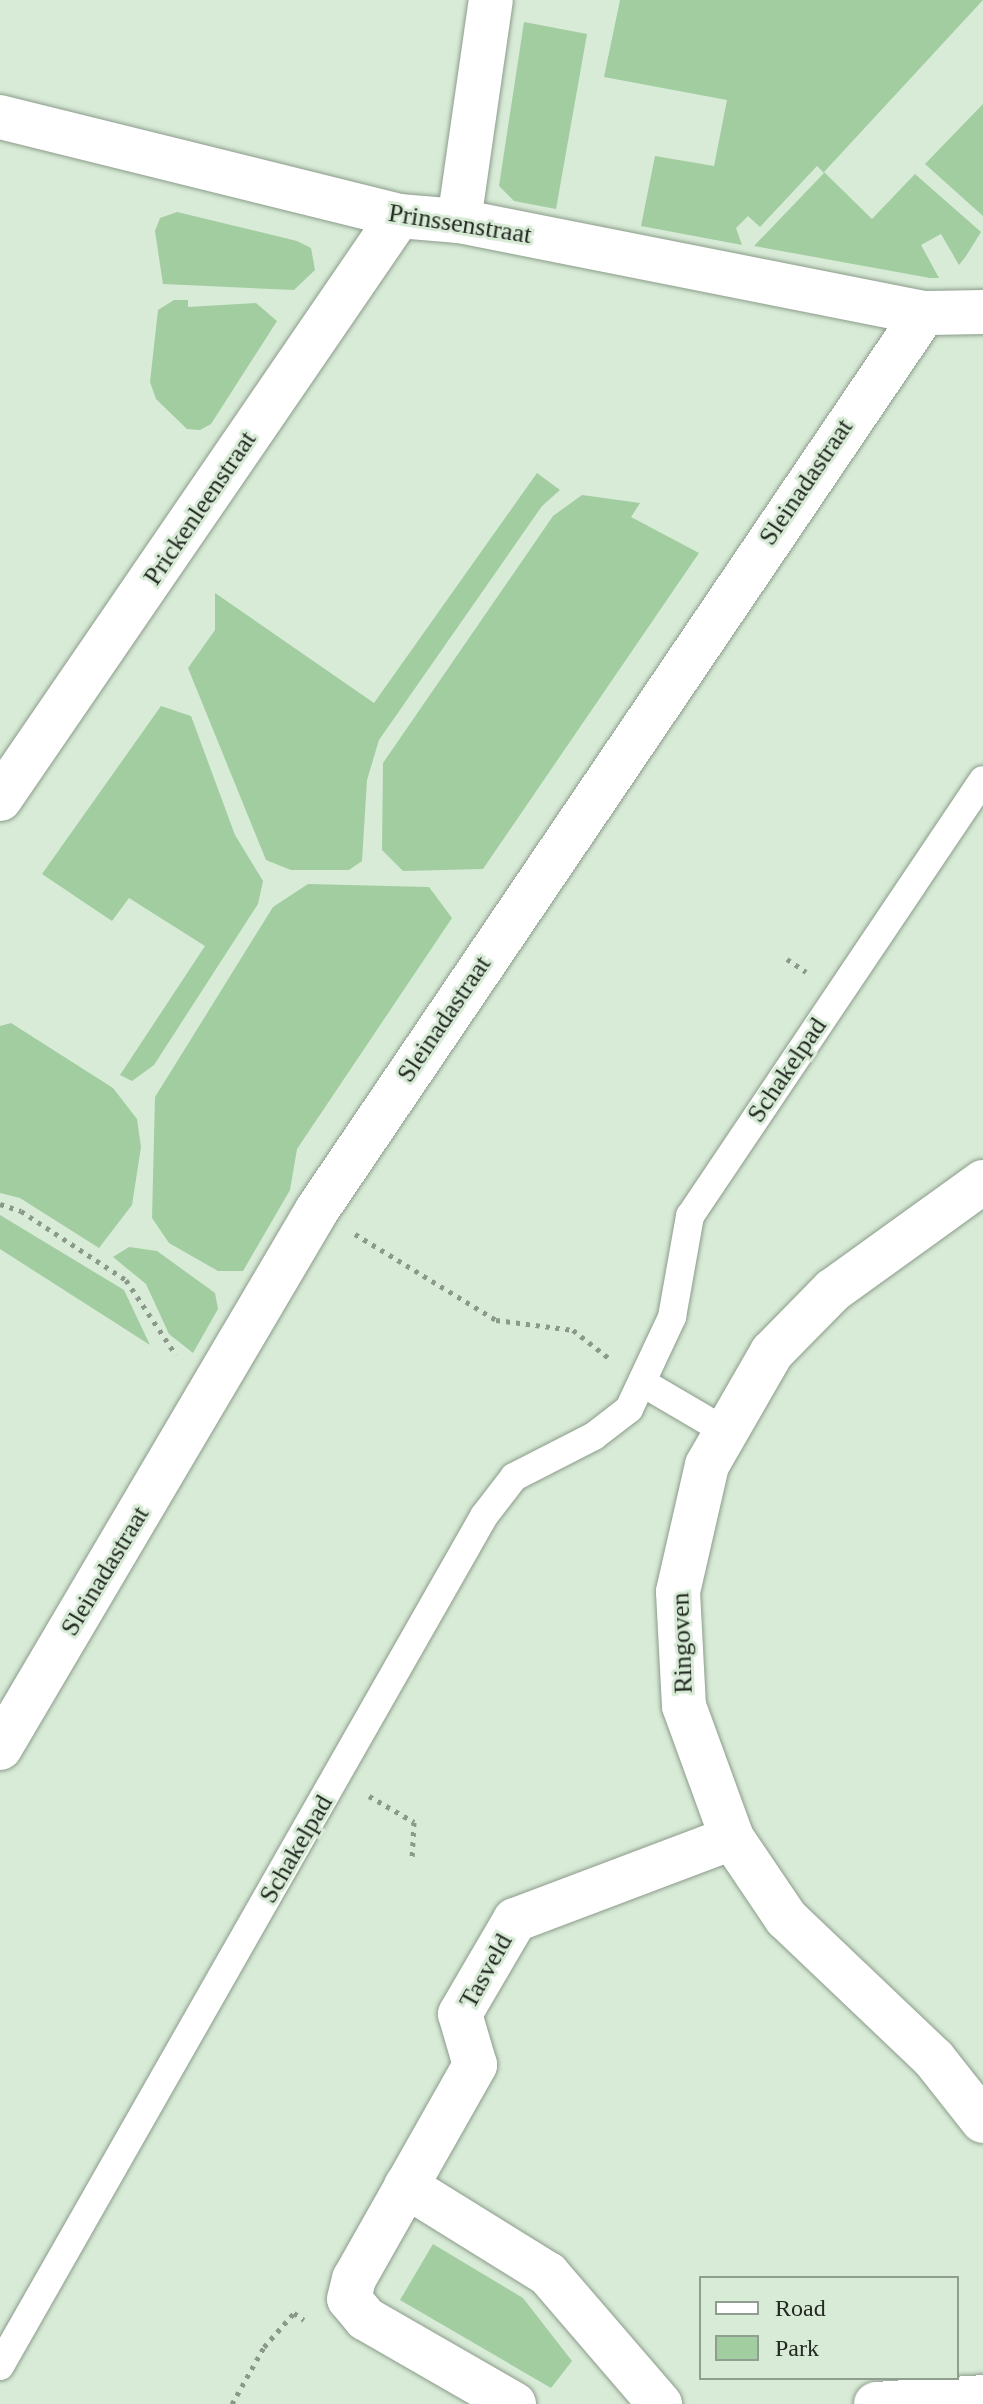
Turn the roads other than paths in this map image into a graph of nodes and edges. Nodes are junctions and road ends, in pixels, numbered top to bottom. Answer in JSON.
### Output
{"nodes":[{"id":1,"x":491,"y":0,"type":"edge"},
{"id":2,"x":0,"y":117,"type":"edge"},
{"id":3,"x":399,"y":216,"type":"junction"},
{"id":4,"x":459,"y":221,"type":"junction"},
{"id":5,"x":983,"y":312,"type":"edge"},
{"id":6,"x":924,"y":313,"type":"junction"},
{"id":7,"x":983,"y":780,"type":"edge"},
{"id":8,"x":0,"y":799,"type":"edge"},
{"id":9,"x":983,"y":1182,"type":"edge"},
{"id":10,"x":643,"y":1383,"type":"junction"},
{"id":11,"x":723,"y":1430,"type":"junction"},
{"id":12,"x":0,"y":1748,"type":"edge"},
{"id":13,"x":732,"y":1838,"type":"junction"},
{"id":14,"x":983,"y":2121,"type":"edge"},
{"id":15,"x":406,"y":2186,"type":"junction"},
{"id":16,"x":0,"y":2366,"type":"edge"},
{"id":17,"x":983,"y":2397,"type":"edge"},
{"id":18,"x":514,"y":2404,"type":"edge"},
{"id":19,"x":660,"y":2404,"type":"edge"},
{"id":20,"x":876,"y":2404,"type":"edge"}],
"edges":[{"from":1,"to":4,"type":"street"},
{"from":2,"to":3,"type":"street","name":"Prinssenstraat"},
{"from":3,"to":4,"type":"street","name":"Prinssenstraat"},
{"from":3,"to":8,"type":"street","name":"Prickenleenstraat"},
{"from":4,"to":6,"type":"street","name":"Prinssenstraat"},
{"from":5,"to":6,"type":"street","name":"Prinssenstraat"},
{"from":6,"to":12,"type":"street","name":"Sleinadastraat"},
{"from":7,"to":10,"type":"lane","name":"Schakelpad"},
{"from":9,"to":11,"type":"street","name":"Ringoven"},
{"from":10,"to":11,"type":"lane"},
{"from":10,"to":16,"type":"lane","name":"Schakelpad"},
{"from":11,"to":13,"type":"street","name":"Ringoven"},
{"from":13,"to":14,"type":"street","name":"Ringoven"},
{"from":13,"to":15,"type":"street","name":"Tasveld"},
{"from":15,"to":18,"type":"street","name":"Tasveld"},
{"from":15,"to":19,"type":"street"},
{"from":17,"to":20,"type":"street"}]}
